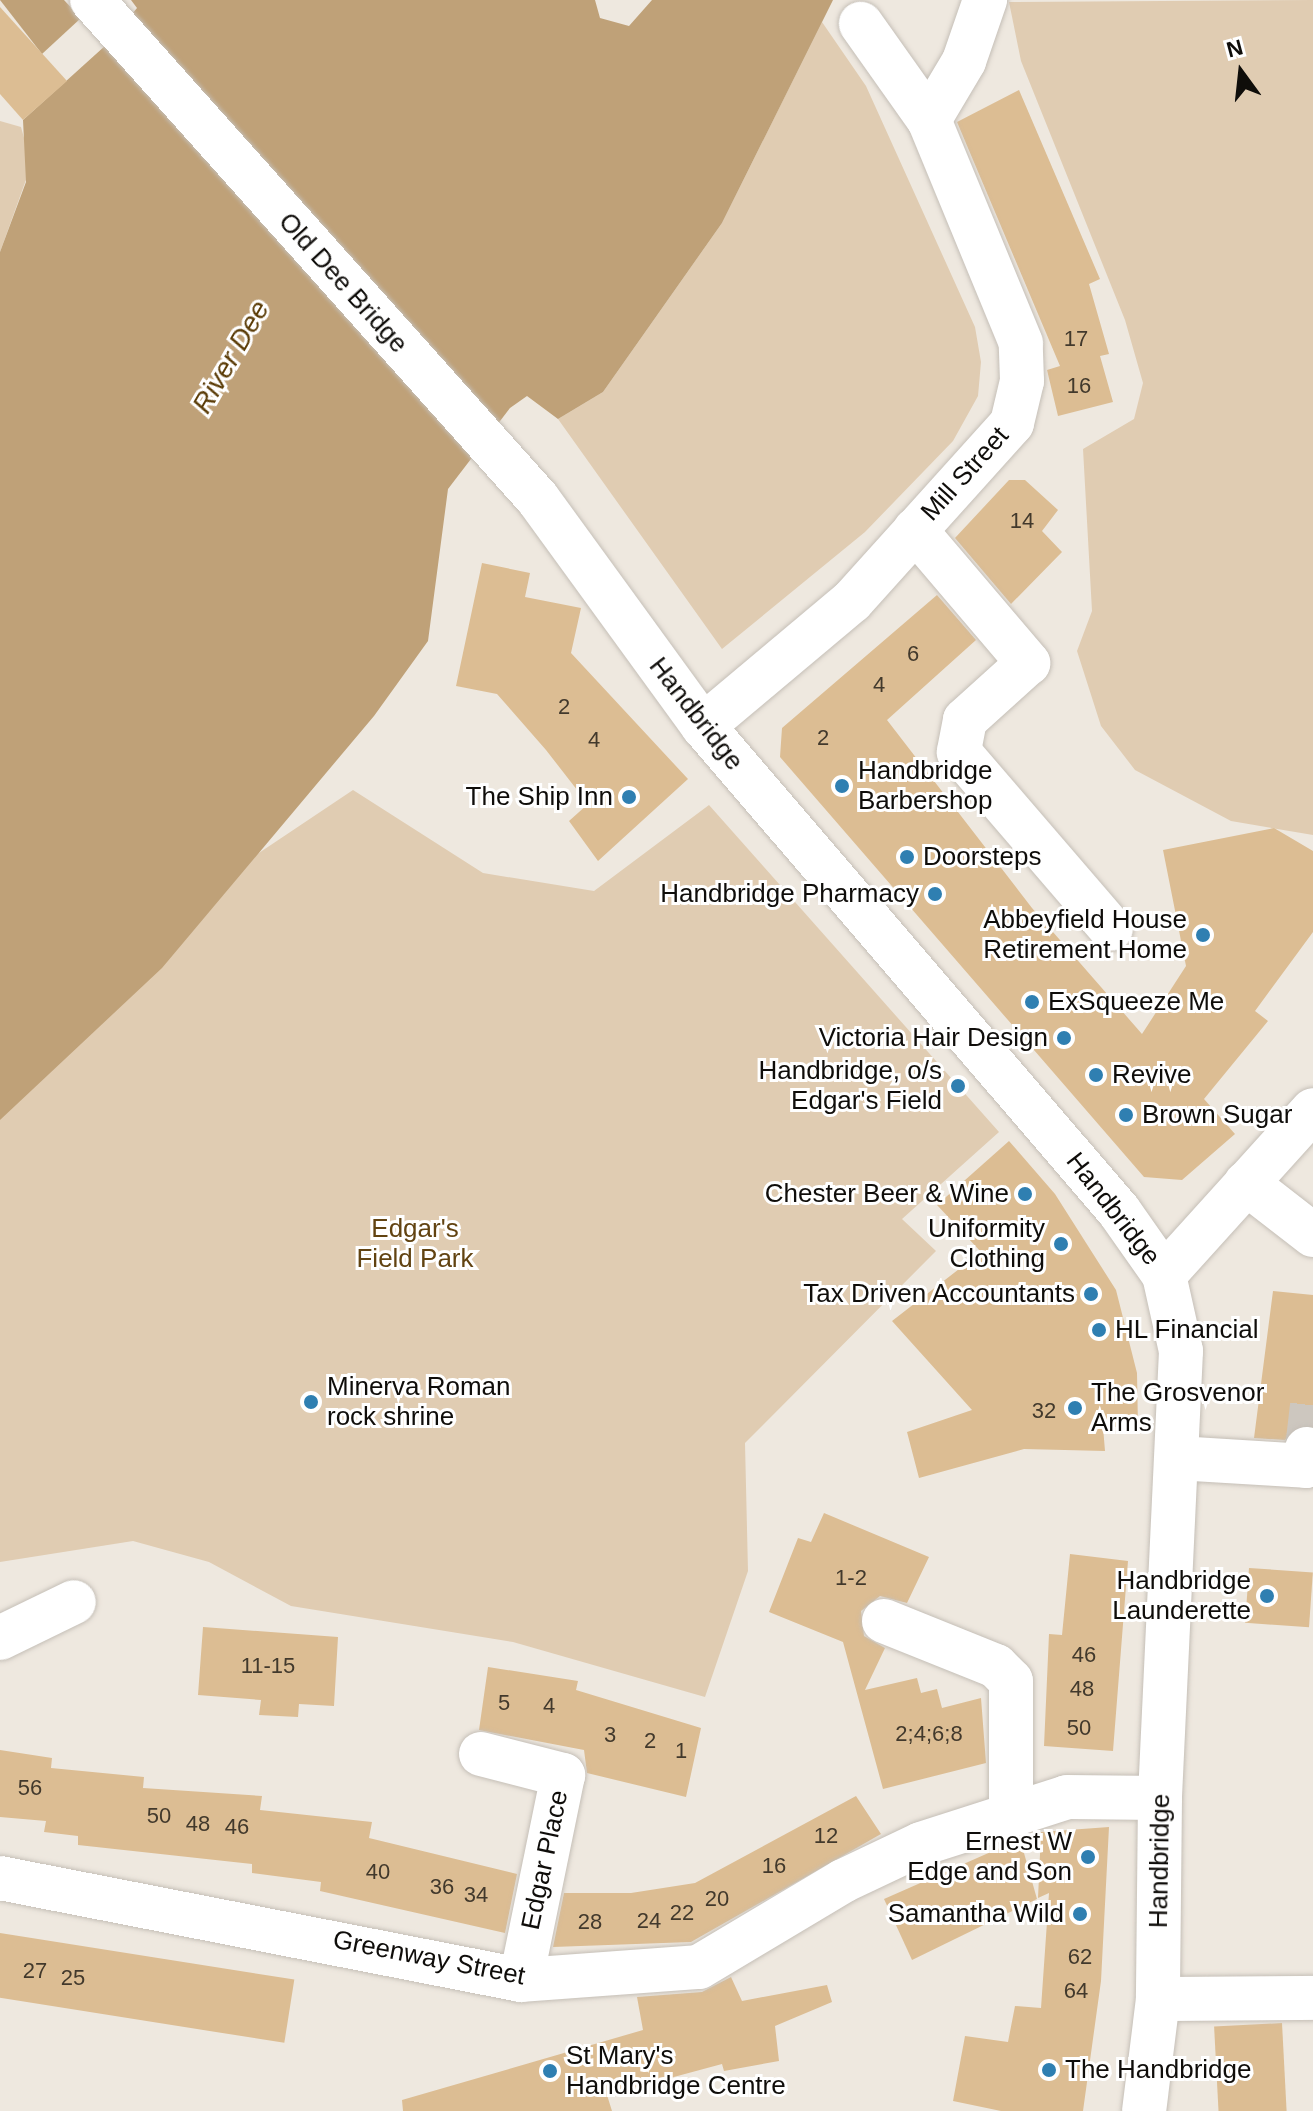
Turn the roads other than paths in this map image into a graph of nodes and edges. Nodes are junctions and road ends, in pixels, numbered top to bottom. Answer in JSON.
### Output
{"nodes":[{"id":1,"x":92,"y":0,"type":"edge"},
{"id":2,"x":985,"y":0,"type":"edge"},
{"id":3,"x":861,"y":24,"type":"dead end"},
{"id":4,"x":929,"y":120,"type":"junction"},
{"id":5,"x":915,"y":530,"type":"junction"},
{"id":6,"x":586,"y":573,"type":"joint"},
{"id":7,"x":703,"y":726,"type":"junction"},
{"id":8,"x":1111,"y":929,"type":"dead end"},
{"id":9,"x":1313,"y":1110,"type":"edge"},
{"id":10,"x":1246,"y":1183,"type":"junction"},
{"id":11,"x":1313,"y":1235,"type":"edge"},
{"id":12,"x":1164,"y":1275,"type":"junction"},
{"id":13,"x":1307,"y":1449,"type":"dead end"},
{"id":14,"x":1177,"y":1458,"type":"junction"},
{"id":15,"x":74,"y":1602,"type":"dead end"},
{"id":16,"x":884,"y":1621,"type":"dead end"},
{"id":17,"x":0,"y":1638,"type":"edge"},
{"id":18,"x":481,"y":1754,"type":"dead end"},
{"id":19,"x":1160,"y":1798,"type":"junction"},
{"id":20,"x":1011,"y":1814,"type":"junction"},
{"id":21,"x":0,"y":1878,"type":"edge"},
{"id":22,"x":521,"y":1980,"type":"junction"},
{"id":23,"x":1313,"y":1998,"type":"edge"},
{"id":24,"x":1158,"y":1999,"type":"junction"},
{"id":25,"x":1144,"y":2111,"type":"edge"}],
"edges":[{"from":1,"to":6,"type":"street","name":"Old Dee Bridge"},
{"from":2,"to":4,"type":"street"},
{"from":3,"to":4,"type":"street","name":"Mill Street"},
{"from":4,"to":5,"type":"street","name":"Mill Street"},
{"from":5,"to":7,"type":"street","name":"Mill Street"},
{"from":5,"to":8,"type":"street"},
{"from":6,"to":7,"type":"street","name":"Handbridge"},
{"from":7,"to":12,"type":"street","name":"Handbridge"},
{"from":9,"to":10,"type":"street"},
{"from":10,"to":11,"type":"street"},
{"from":10,"to":12,"type":"street"},
{"from":12,"to":14,"type":"street","name":"Handbridge"},
{"from":13,"to":14,"type":"street"},
{"from":14,"to":19,"type":"street","name":"Handbridge"},
{"from":15,"to":17,"type":"street"},
{"from":16,"to":20,"type":"street"},
{"from":18,"to":22,"type":"street","name":"Edgar Place"},
{"from":19,"to":20,"type":"street","name":"Greenway Street"},
{"from":19,"to":24,"type":"street","name":"Handbridge"},
{"from":20,"to":22,"type":"street","name":"Greenway Street"},
{"from":21,"to":22,"type":"street","name":"Greenway Street"},
{"from":23,"to":24,"type":"street"},
{"from":24,"to":25,"type":"street","name":"Handbridge"}]}
